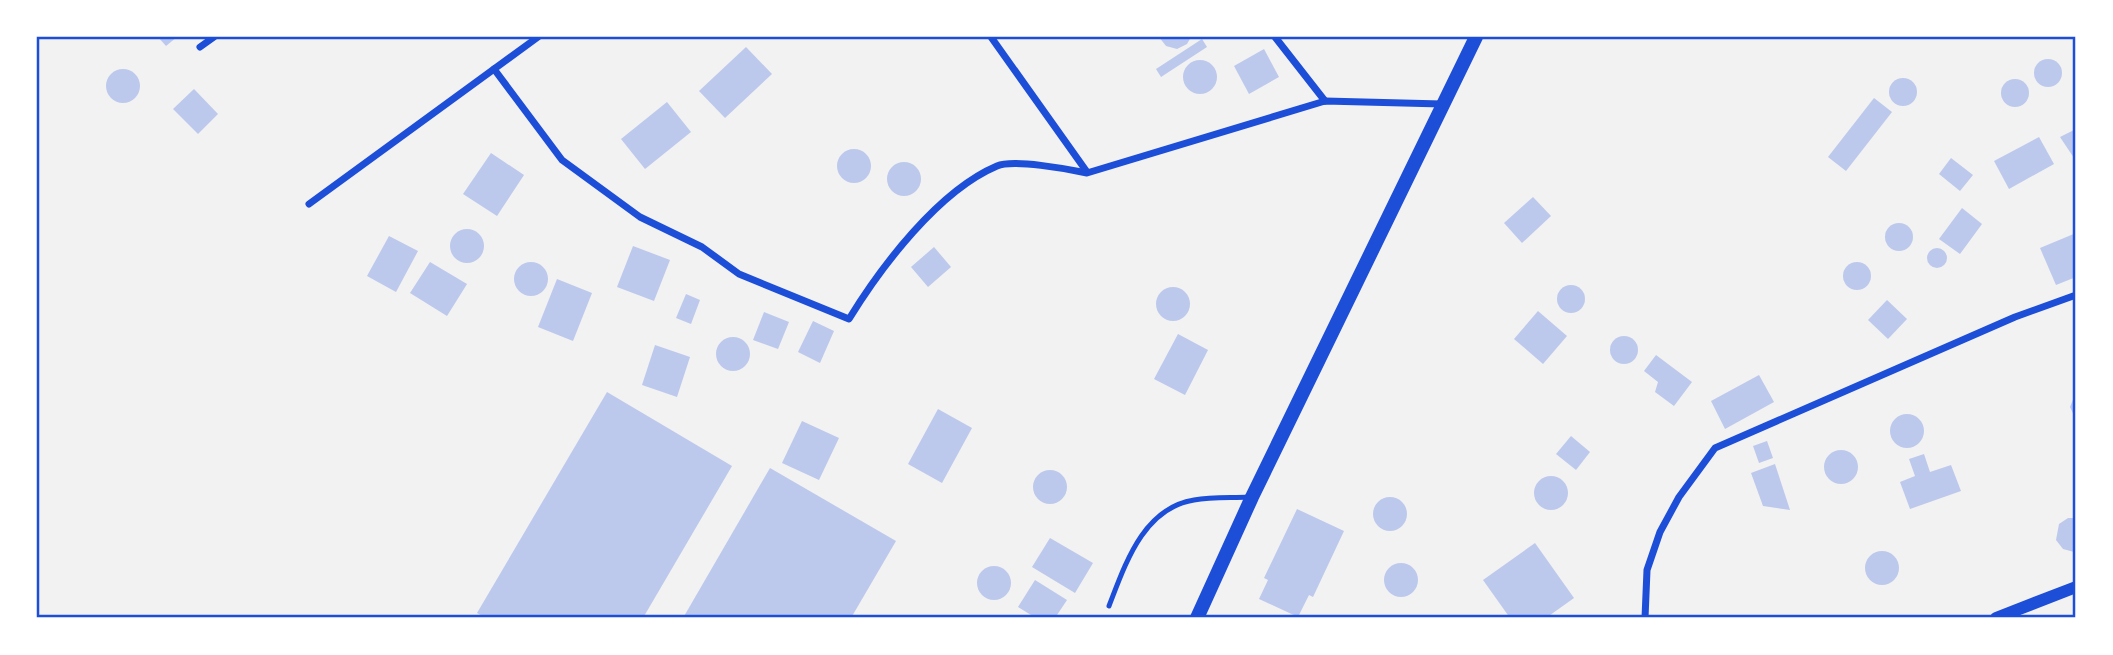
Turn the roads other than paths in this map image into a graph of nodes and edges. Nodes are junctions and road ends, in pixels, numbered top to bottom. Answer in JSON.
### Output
{"nodes":[{"id":1,"x":214,"y":37,"type":"edge"},
{"id":2,"x":538,"y":37,"type":"edge"},
{"id":3,"x":991,"y":37,"type":"edge"},
{"id":4,"x":1275,"y":37,"type":"edge"},
{"id":5,"x":1476,"y":37,"type":"edge"},
{"id":6,"x":200,"y":47,"type":"dead end"},
{"id":7,"x":494,"y":69,"type":"junction"},
{"id":8,"x":1325,"y":101,"type":"junction"},
{"id":9,"x":1443,"y":104,"type":"junction"},
{"id":10,"x":1087,"y":173,"type":"junction"},
{"id":11,"x":309,"y":204,"type":"dead end"},
{"id":12,"x":2076,"y":295,"type":"edge"},
{"id":13,"x":1252,"y":497,"type":"junction"},
{"id":14,"x":2076,"y":587,"type":"edge"},
{"id":15,"x":1109,"y":606,"type":"dead end"},
{"id":16,"x":1197,"y":618,"type":"edge"},
{"id":17,"x":1645,"y":618,"type":"edge"},
{"id":18,"x":1996,"y":618,"type":"edge"}],
"edges":[{"from":1,"to":6,"type":"street"},
{"from":2,"to":7,"type":"street"},
{"from":3,"to":10,"type":"street"},
{"from":4,"to":8,"type":"street"},
{"from":5,"to":9,"type":"main road"},
{"from":7,"to":10,"type":"street"},
{"from":7,"to":11,"type":"street"},
{"from":8,"to":9,"type":"street"},
{"from":8,"to":10,"type":"street"},
{"from":9,"to":13,"type":"main road"},
{"from":12,"to":17,"type":"street"},
{"from":13,"to":15,"type":"lane"},
{"from":13,"to":16,"type":"main road"},
{"from":14,"to":18,"type":"street"}]}
